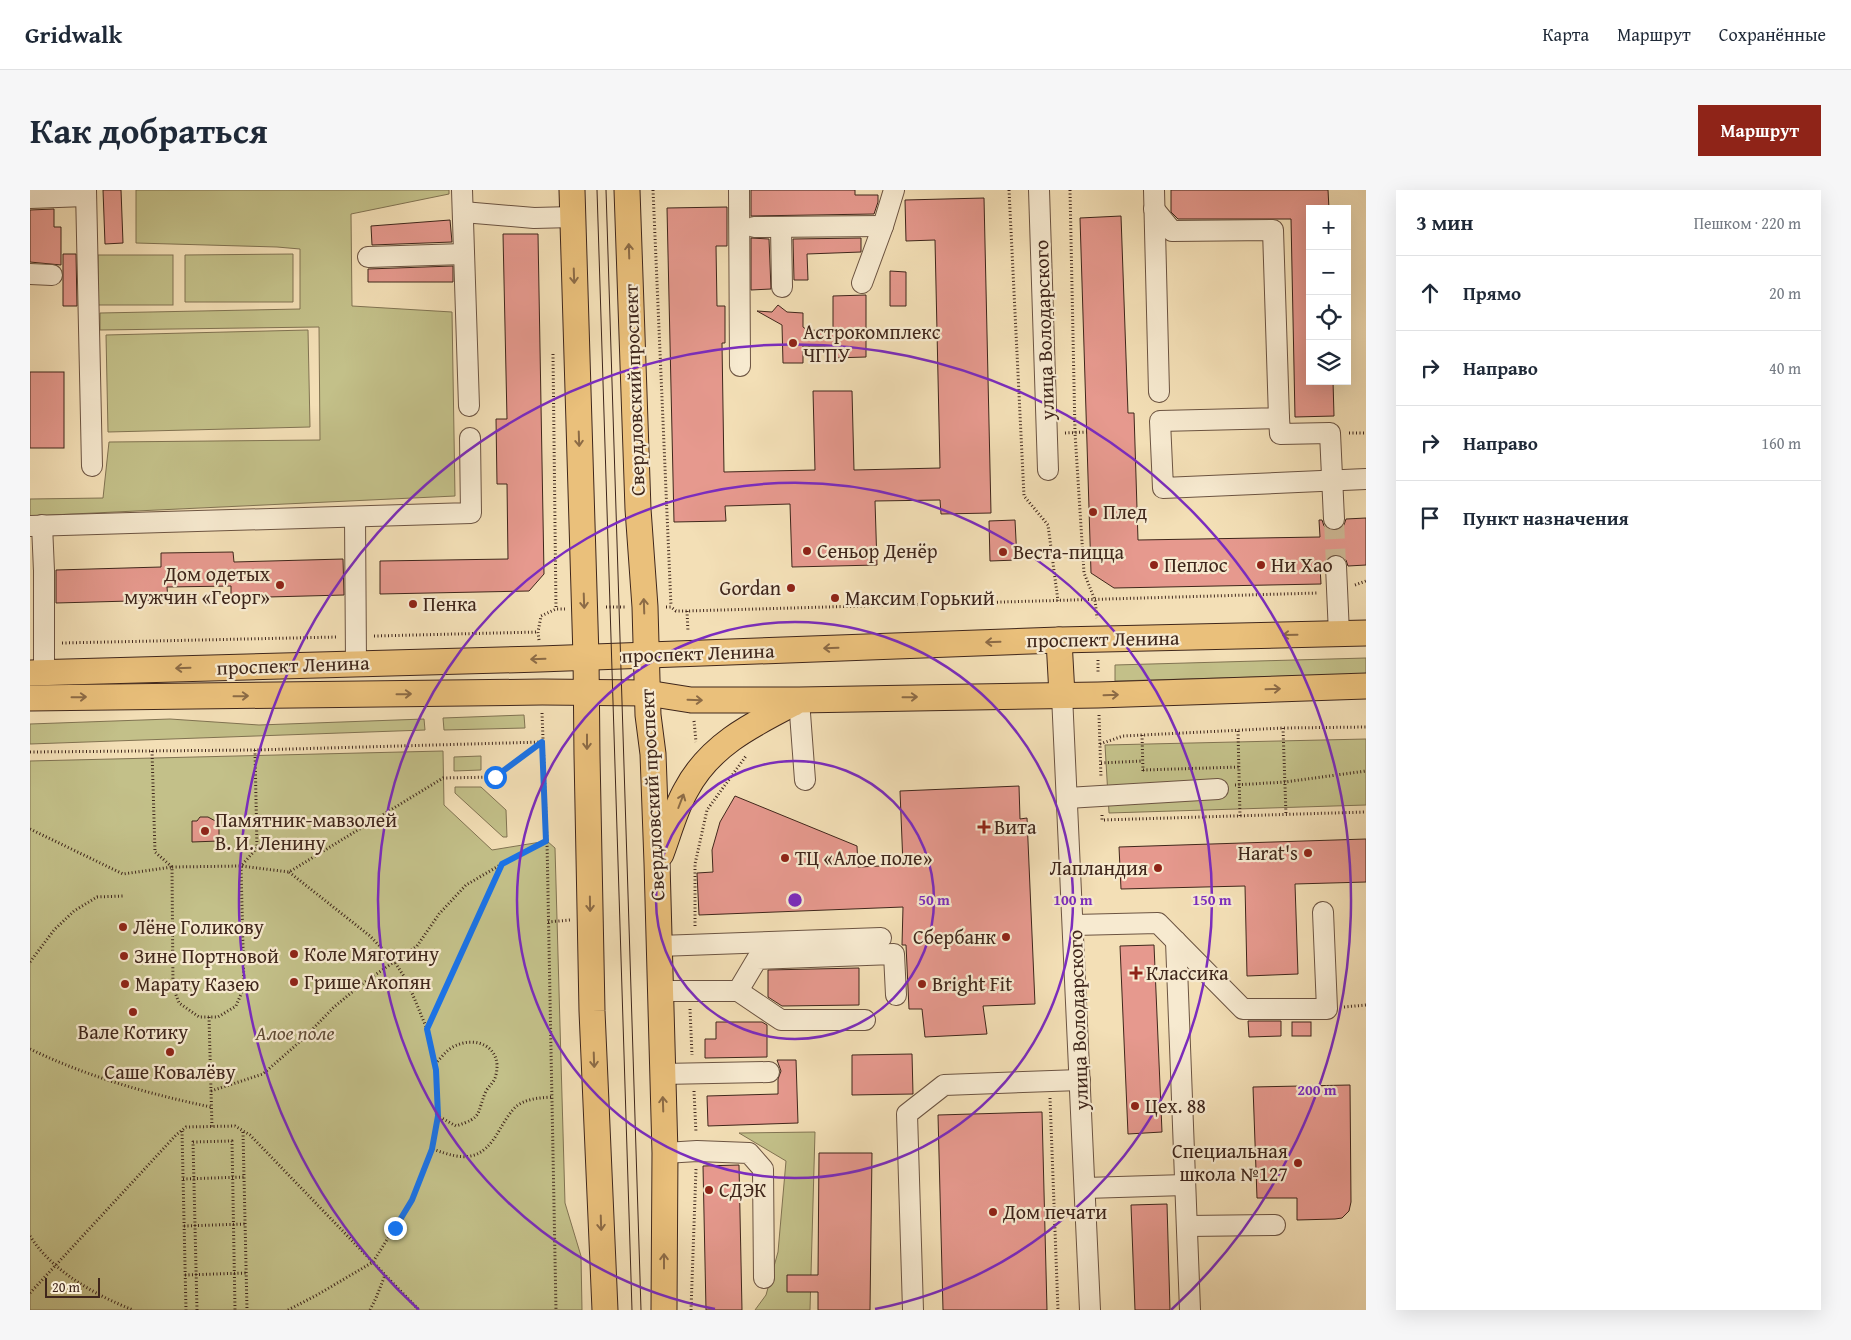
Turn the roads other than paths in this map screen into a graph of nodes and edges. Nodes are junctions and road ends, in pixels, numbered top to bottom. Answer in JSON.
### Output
{"nodes":[{"id":1,"x":462,"y":190,"type":"edge"},
{"id":2,"x":572,"y":190,"type":"edge"},
{"id":3,"x":627,"y":190,"type":"edge"},
{"id":4,"x":739,"y":190,"type":"edge"},
{"id":5,"x":894,"y":190,"type":"edge"},
{"id":6,"x":1039,"y":190,"type":"edge"},
{"id":7,"x":86,"y":193,"type":"edge"},
{"id":8,"x":30,"y":198,"type":"edge"},
{"id":9,"x":1154,"y":200,"type":"edge"},
{"id":10,"x":463,"y":212,"type":"junction"},
{"id":11,"x":573,"y":217,"type":"junction"},
{"id":12,"x":884,"y":226,"type":"junction"},
{"id":13,"x":754,"y":227,"type":"dead end"},
{"id":14,"x":781,"y":227,"type":"junction"},
{"id":15,"x":464,"y":254,"type":"junction"},
{"id":16,"x":368,"y":257,"type":"dead end"},
{"id":17,"x":30,"y":274,"type":"edge"},
{"id":18,"x":52,"y":275,"type":"dead end"},
{"id":19,"x":862,"y":283,"type":"dead end"},
{"id":20,"x":782,"y":287,"type":"dead end"},
{"id":21,"x":740,"y":366,"type":"dead end"},
{"id":22,"x":1158,"y":392,"type":"dead end"},
{"id":23,"x":469,"y":406,"type":"dead end"},
{"id":24,"x":1279,"y":418,"type":"junction"},
{"id":25,"x":470,"y":438,"type":"dead end"},
{"id":26,"x":92,"y":466,"type":"dead end"},
{"id":27,"x":1048,"y":470,"type":"dead end"},
{"id":28,"x":1366,"y":479,"type":"edge"},
{"id":29,"x":1333,"y":480,"type":"junction"},
{"id":30,"x":355,"y":516,"type":"junction"},
{"id":31,"x":1334,"y":519,"type":"tunnel mouth"},
{"id":32,"x":36,"y":525,"type":"edge"},
{"id":33,"x":1336,"y":566,"type":"tunnel mouth"},
{"id":34,"x":1366,"y":633,"type":"edge"},
{"id":35,"x":1339,"y":634,"type":"junction"},
{"id":36,"x":1059,"y":640,"type":"junction"},
{"id":37,"x":645,"y":655,"type":"junction"},
{"id":38,"x":586,"y":657,"type":"junction"},
{"id":39,"x":356,"y":663,"type":"junction"},
{"id":40,"x":37,"y":673,"type":"edge"},
{"id":41,"x":1366,"y":686,"type":"edge"},
{"id":42,"x":586,"y":693,"type":"junction"},
{"id":43,"x":647,"y":693,"type":"junction"},
{"id":44,"x":1062,"y":695,"type":"junction"},
{"id":45,"x":30,"y":698,"type":"edge"},
{"id":46,"x":799,"y":700,"type":"junction"},
{"id":47,"x":805,"y":780,"type":"dead end"},
{"id":48,"x":1218,"y":789,"type":"road end"},
{"id":49,"x":1067,"y":798,"type":"junction"},
{"id":50,"x":657,"y":863,"type":"junction"},
{"id":51,"x":1323,"y":912,"type":"dead end"},
{"id":52,"x":1074,"y":926,"type":"junction"},
{"id":53,"x":881,"y":938,"type":"dead end"},
{"id":54,"x":1176,"y":941,"type":"junction"},
{"id":55,"x":659,"y":946,"type":"junction"},
{"id":56,"x":660,"y":991,"type":"junction"},
{"id":57,"x":738,"y":991,"type":"junction"},
{"id":58,"x":896,"y":995,"type":"dead end"},
{"id":59,"x":865,"y":1020,"type":"dead end"},
{"id":60,"x":769,"y":1072,"type":"dead end"},
{"id":61,"x":662,"y":1074,"type":"junction"},
{"id":62,"x":1080,"y":1080,"type":"junction"},
{"id":63,"x":665,"y":1153,"type":"junction"},
{"id":64,"x":1185,"y":1185,"type":"junction"},
{"id":65,"x":1085,"y":1188,"type":"junction"},
{"id":66,"x":1276,"y":1225,"type":"dead end"},
{"id":67,"x":1187,"y":1226,"type":"junction"},
{"id":68,"x":764,"y":1278,"type":"dead end"},
{"id":69,"x":604,"y":1310,"type":"edge"},
{"id":70,"x":664,"y":1310,"type":"edge"},
{"id":71,"x":913,"y":1310,"type":"edge"},
{"id":72,"x":1090,"y":1310,"type":"edge"},
{"id":73,"x":1190,"y":1310,"type":"edge"}],
"edges":[{"from":1,"to":10,"type":"street"},
{"from":2,"to":11,"type":"main road"},
{"from":37,"to":3,"type":"main road","name":"Свердловский проспект","one_way":true},
{"from":4,"to":21,"type":"street"},
{"from":5,"to":12,"type":"street"},
{"from":6,"to":27,"type":"street","name":"улица Володарского"},
{"from":7,"to":8,"type":"street"},
{"from":7,"to":26,"type":"street"},
{"from":9,"to":22,"type":"street"},
{"from":9,"to":24,"type":"street"},
{"from":10,"to":11,"type":"street"},
{"from":10,"to":15,"type":"street"},
{"from":11,"to":38,"type":"main road","one_way":true},
{"from":12,"to":14,"type":"street"},
{"from":12,"to":19,"type":"street"},
{"from":13,"to":14,"type":"street"},
{"from":14,"to":20,"type":"street"},
{"from":15,"to":16,"type":"street"},
{"from":15,"to":23,"type":"street"},
{"from":17,"to":18,"type":"street"},
{"from":24,"to":29,"type":"street"},
{"from":24,"to":29,"type":"street"},
{"from":25,"to":30,"type":"street"},
{"from":28,"to":29,"type":"street"},
{"from":29,"to":31,"type":"street"},
{"from":30,"to":32,"type":"street"},
{"from":30,"to":39,"type":"street"},
{"from":32,"to":40,"type":"street"},
{"from":33,"to":35,"type":"street"},
{"from":34,"to":35,"type":"main road","name":"проспект Ленина"},
{"from":35,"to":36,"type":"main road","name":"проспект Ленина","one_way":true},
{"from":36,"to":37,"type":"main road","name":"проспект Ленина","one_way":true},
{"from":36,"to":44,"type":"main road","name":"улица Володарского"},
{"from":37,"to":38,"type":"main road","name":"проспект Ленина"},
{"from":37,"to":43,"type":"main road","name":"Свердловский проспект"},
{"from":38,"to":39,"type":"main road","name":"проспект Ленина","one_way":true},
{"from":38,"to":42,"type":"main road"},
{"from":39,"to":40,"type":"main road","name":"проспект Ленина","one_way":true},
{"from":44,"to":41,"type":"main road","name":"проспект Ленина","one_way":true},
{"from":42,"to":43,"type":"main road","name":"проспект Ленина"},
{"from":45,"to":42,"type":"main road","name":"проспект Ленина","one_way":true},
{"from":42,"to":69,"type":"main road","one_way":true},
{"from":43,"to":46,"type":"main road","name":"проспект Ленина","one_way":true},
{"from":43,"to":50,"type":"main road","name":"Свердловский проспект"},
{"from":46,"to":44,"type":"main road","name":"проспект Ленина","one_way":true},
{"from":44,"to":49,"type":"street","name":"улица Володарского"},
{"from":46,"to":47,"type":"street"},
{"from":50,"to":46,"type":"main road","one_way":true},
{"from":48,"to":49,"type":"street"},
{"from":49,"to":52,"type":"street","name":"улица Володарского"},
{"from":50,"to":55,"type":"main road","name":"Свердловский проспект"},
{"from":51,"to":54,"type":"street"},
{"from":52,"to":54,"type":"street"},
{"from":52,"to":62,"type":"street","name":"улица Володарского"},
{"from":53,"to":55,"type":"street"},
{"from":54,"to":64,"type":"street"},
{"from":55,"to":56,"type":"main road","name":"Свердловский проспект"},
{"from":56,"to":57,"type":"street"},
{"from":56,"to":61,"type":"main road","name":"Свердловский проспект"},
{"from":57,"to":58,"type":"street"},
{"from":57,"to":59,"type":"street"},
{"from":60,"to":61,"type":"street"},
{"from":63,"to":61,"type":"main road","name":"Свердловский проспект","one_way":true},
{"from":62,"to":65,"type":"street","name":"улица Володарского"},
{"from":62,"to":71,"type":"street"},
{"from":63,"to":68,"type":"street"},
{"from":70,"to":63,"type":"main road","name":"Свердловский проспект","one_way":true},
{"from":64,"to":65,"type":"street"},
{"from":64,"to":67,"type":"street"},
{"from":65,"to":72,"type":"street","name":"улица Володарского"},
{"from":66,"to":67,"type":"street"},
{"from":67,"to":73,"type":"street"}]}
